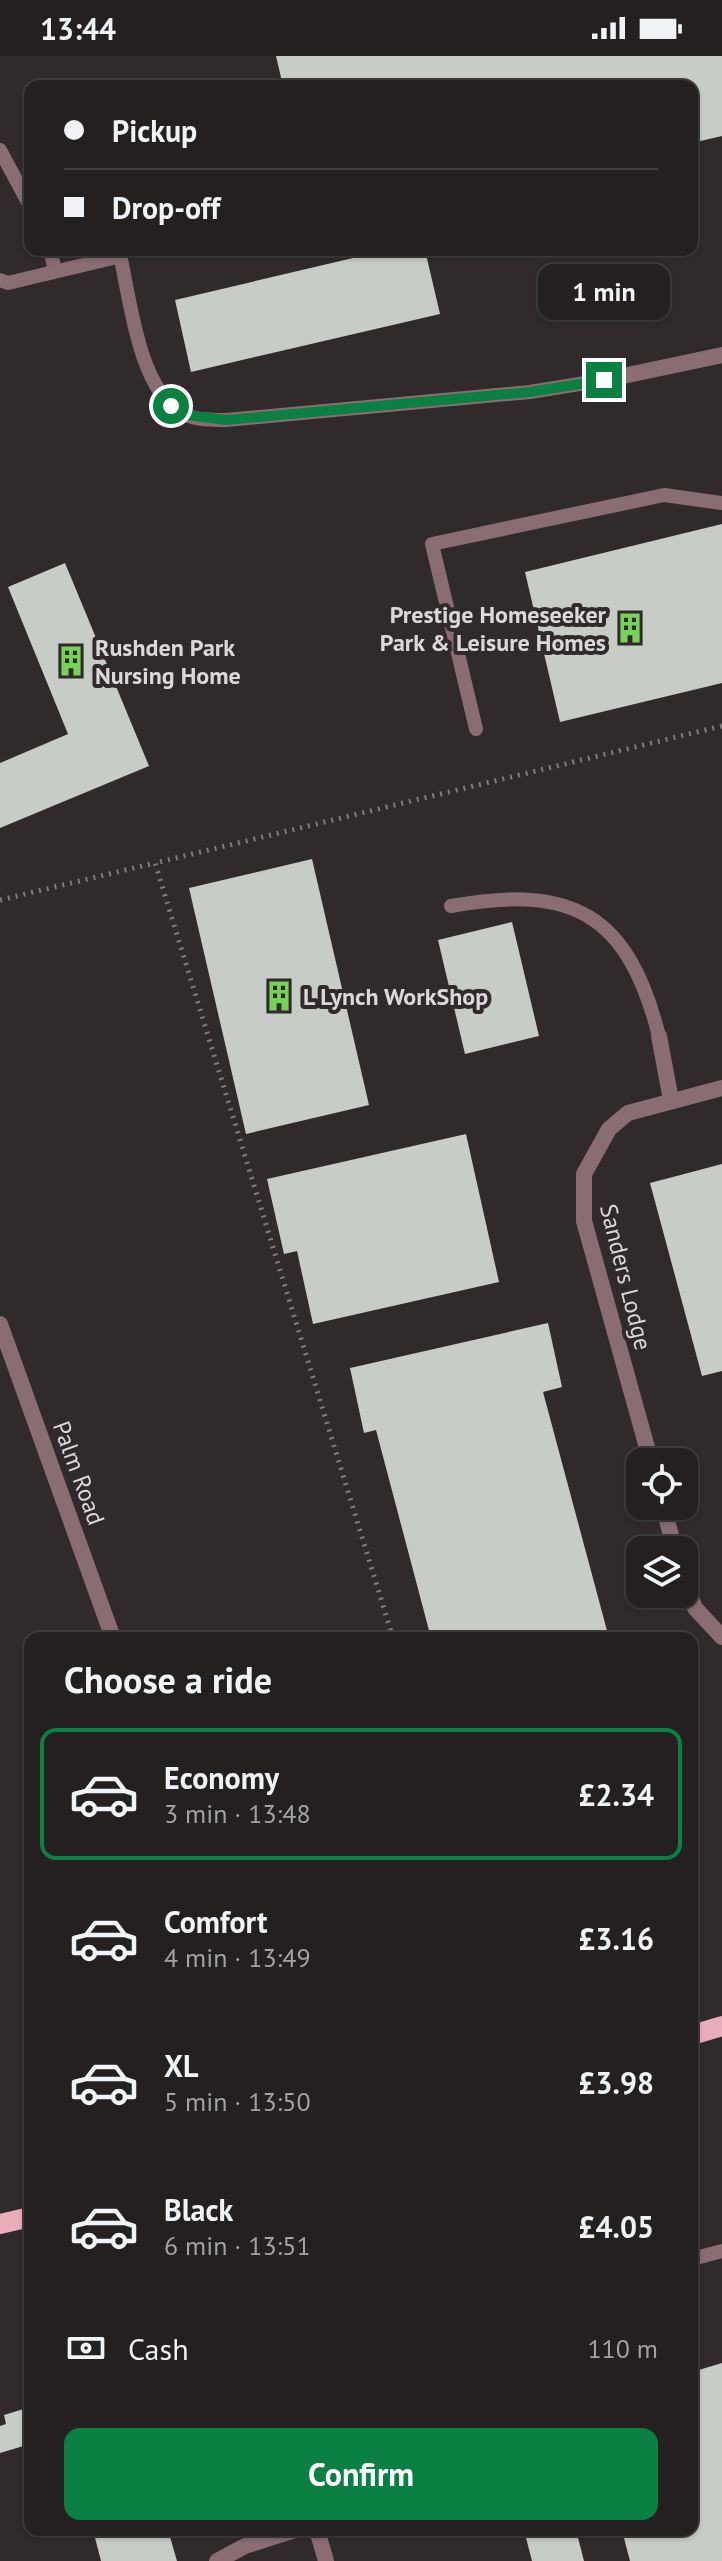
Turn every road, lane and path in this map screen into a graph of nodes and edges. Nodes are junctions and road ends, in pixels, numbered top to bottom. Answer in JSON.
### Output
{"nodes":[{"id":1,"x":0,"y":150,"type":"edge"},
{"id":2,"x":24,"y":195,"type":"edge"},
{"id":3,"x":52,"y":256,"type":"edge"},
{"id":4,"x":109,"y":256,"type":"edge"},
{"id":5,"x":121,"y":256,"type":"edge"},
{"id":6,"x":55,"y":270,"type":"junction"},
{"id":7,"x":0,"y":280,"type":"edge"},
{"id":8,"x":722,"y":355,"type":"edge"},
{"id":9,"x":604,"y":380,"type":"joint"},
{"id":10,"x":722,"y":503,"type":"edge"},
{"id":11,"x":722,"y":726,"type":"edge"},
{"id":12,"x":476,"y":729,"type":"dead end"},
{"id":13,"x":155,"y":863,"type":"junction"},
{"id":14,"x":0,"y":900,"type":"edge"},
{"id":15,"x":451,"y":906,"type":"dead end"},
{"id":16,"x":659,"y":1036,"type":"joint"},
{"id":17,"x":722,"y":1088,"type":"edge"},
{"id":18,"x":671,"y":1100,"type":"junction"},
{"id":19,"x":0,"y":1324,"type":"edge"},
{"id":20,"x":647,"y":1448,"type":"edge"},
{"id":21,"x":695,"y":1608,"type":"edge"},
{"id":22,"x":111,"y":1632,"type":"edge"},
{"id":23,"x":391,"y":1632,"type":"edge"},
{"id":24,"x":722,"y":1637,"type":"edge"},
{"id":25,"x":722,"y":2026,"type":"edge"},
{"id":26,"x":698,"y":2033,"type":"edge"},
{"id":27,"x":24,"y":2218,"type":"edge"},
{"id":28,"x":0,"y":2224,"type":"edge"},
{"id":29,"x":722,"y":2251,"type":"edge"},
{"id":30,"x":698,"y":2257,"type":"edge"},
{"id":31,"x":276,"y":2536,"type":"edge"},
{"id":32,"x":319,"y":2536,"type":"edge"},
{"id":33,"x":217,"y":2561,"type":"edge"},
{"id":34,"x":326,"y":2561,"type":"edge"}],
"edges":[{"from":1,"to":2,"type":"lane"},
{"from":3,"to":6,"type":"lane"},
{"from":4,"to":6,"type":"lane"},
{"from":5,"to":9,"type":"lane"},
{"from":6,"to":7,"type":"lane"},
{"from":8,"to":9,"type":"street"},
{"from":10,"to":12,"type":"lane"},
{"from":11,"to":13,"type":"path"},
{"from":13,"to":14,"type":"path"},
{"from":13,"to":23,"type":"path"},
{"from":15,"to":16,"type":"lane"},
{"from":16,"to":18,"type":"street"},
{"from":17,"to":18,"type":"street","name":"Sanders Lodge"},
{"from":18,"to":20,"type":"street","name":"Sanders Lodge"},
{"from":19,"to":22,"type":"street","name":"Palm Road"},
{"from":21,"to":24,"type":"street"},
{"from":25,"to":26,"type":"main road"},
{"from":27,"to":28,"type":"main road"},
{"from":29,"to":30,"type":"lane"},
{"from":31,"to":33,"type":"street"},
{"from":32,"to":34,"type":"street"}]}
